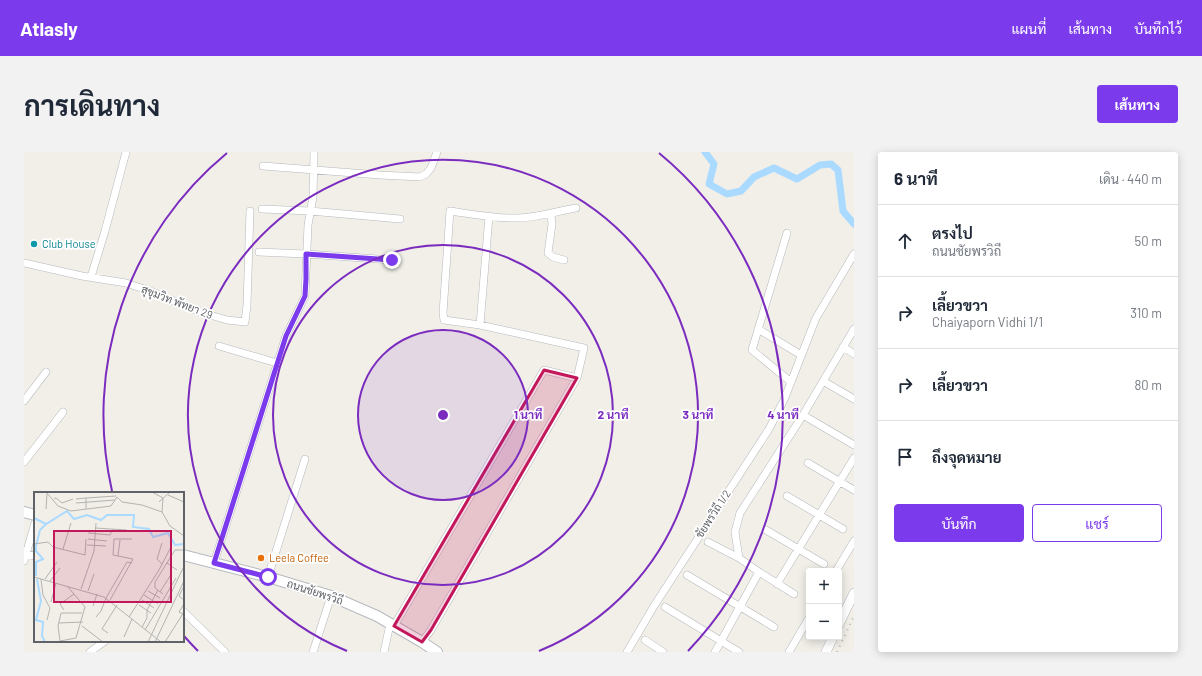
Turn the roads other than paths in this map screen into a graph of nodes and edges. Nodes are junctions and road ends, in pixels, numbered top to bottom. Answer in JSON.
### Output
{"nodes":[{"id":1,"x":126,"y":152,"type":"edge"},
{"id":2,"x":314,"y":152,"type":"edge"},
{"id":3,"x":437,"y":152,"type":"edge"},
{"id":4,"x":263,"y":166,"type":"dead end"},
{"id":5,"x":313,"y":170,"type":"junction"},
{"id":6,"x":576,"y":208,"type":"dead end"},
{"id":7,"x":262,"y":209,"type":"dead end"},
{"id":8,"x":250,"y":211,"type":"dead end"},
{"id":9,"x":310,"y":211,"type":"junction"},
{"id":10,"x":551,"y":214,"type":"junction"},
{"id":11,"x":489,"y":216,"type":"junction"},
{"id":12,"x":400,"y":219,"type":"dead end"},
{"id":13,"x":787,"y":233,"type":"dead end"},
{"id":14,"x":259,"y":252,"type":"dead end"},
{"id":15,"x":306,"y":254,"type":"junction"},
{"id":16,"x":854,"y":254,"type":"edge"},
{"id":17,"x":392,"y":260,"type":"dead end"},
{"id":18,"x":564,"y":260,"type":"dead end"},
{"id":19,"x":24,"y":263,"type":"edge"},
{"id":20,"x":91,"y":277,"type":"junction"},
{"id":21,"x":480,"y":325,"type":"junction"},
{"id":22,"x":758,"y":329,"type":"junction"},
{"id":23,"x":854,"y":329,"type":"edge"},
{"id":24,"x":219,"y":346,"type":"dead end"},
{"id":25,"x":843,"y":347,"type":"junction"},
{"id":26,"x":854,"y":354,"type":"edge"},
{"id":27,"x":802,"y":355,"type":"junction"},
{"id":28,"x":277,"y":363,"type":"junction"},
{"id":29,"x":46,"y":372,"type":"dead end"},
{"id":30,"x":577,"y":378,"type":"junction"},
{"id":31,"x":823,"y":381,"type":"junction"},
{"id":32,"x":791,"y":382,"type":"junction"},
{"id":33,"x":854,"y":400,"type":"edge"},
{"id":34,"x":24,"y":401,"type":"edge"},
{"id":35,"x":63,"y":412,"type":"dead end"},
{"id":36,"x":802,"y":415,"type":"junction"},
{"id":37,"x":854,"y":445,"type":"edge"},
{"id":38,"x":854,"y":458,"type":"edge"},
{"id":39,"x":305,"y":459,"type":"dead end"},
{"id":40,"x":24,"y":462,"type":"edge"},
{"id":41,"x":808,"y":463,"type":"dead end"},
{"id":42,"x":840,"y":482,"type":"junction"},
{"id":43,"x":854,"y":490,"type":"edge"},
{"id":44,"x":787,"y":496,"type":"dead end"},
{"id":45,"x":24,"y":512,"type":"edge"},
{"id":46,"x":34,"y":515,"type":"edge"},
{"id":47,"x":820,"y":515,"type":"junction"},
{"id":48,"x":34,"y":526,"type":"edge"},
{"id":49,"x":843,"y":529,"type":"dead end"},
{"id":50,"x":766,"y":530,"type":"dead end"},
{"id":51,"x":854,"y":541,"type":"edge"},
{"id":52,"x":708,"y":542,"type":"dead end"},
{"id":53,"x":799,"y":548,"type":"junction"},
{"id":54,"x":184,"y":555,"type":"edge"},
{"id":55,"x":25,"y":558,"type":"edge"},
{"id":56,"x":739,"y":558,"type":"junction"},
{"id":57,"x":214,"y":563,"type":"junction"},
{"id":58,"x":824,"y":564,"type":"dead end"},
{"id":59,"x":838,"y":568,"type":"edge"},
{"id":60,"x":759,"y":572,"type":"junction"},
{"id":61,"x":687,"y":575,"type":"dead end"},
{"id":62,"x":268,"y":577,"type":"junction"},
{"id":63,"x":777,"y":584,"type":"junction"},
{"id":64,"x":854,"y":593,"type":"edge"},
{"id":65,"x":794,"y":594,"type":"dead end"},
{"id":66,"x":331,"y":596,"type":"junction"},
{"id":67,"x":665,"y":607,"type":"dead end"},
{"id":68,"x":740,"y":607,"type":"junction"},
{"id":69,"x":184,"y":612,"type":"edge"},
{"id":70,"x":842,"y":618,"type":"edge"},
{"id":71,"x":806,"y":623,"type":"edge"},
{"id":72,"x":392,"y":625,"type":"junction"},
{"id":73,"x":774,"y":627,"type":"dead end"},
{"id":74,"x":645,"y":640,"type":"dead end"},
{"id":75,"x":832,"y":640,"type":"edge"},
{"id":76,"x":104,"y":642,"type":"edge"},
{"id":77,"x":422,"y":642,"type":"junction"},
{"id":78,"x":721,"y":642,"type":"junction"},
{"id":79,"x":90,"y":652,"type":"edge"},
{"id":80,"x":225,"y":652,"type":"edge"},
{"id":81,"x":313,"y":652,"type":"edge"},
{"id":82,"x":384,"y":652,"type":"edge"},
{"id":83,"x":437,"y":652,"type":"edge"},
{"id":84,"x":627,"y":652,"type":"edge"},
{"id":85,"x":663,"y":652,"type":"edge"},
{"id":86,"x":715,"y":652,"type":"edge"},
{"id":87,"x":739,"y":652,"type":"edge"},
{"id":88,"x":789,"y":652,"type":"edge"},
{"id":89,"x":826,"y":652,"type":"edge"}],
"edges":[{"from":1,"to":20,"type":"street"},
{"from":2,"to":5,"type":"street"},
{"from":3,"to":5,"type":"street"},
{"from":4,"to":5,"type":"street"},
{"from":5,"to":9,"type":"street"},
{"from":6,"to":10,"type":"street"},
{"from":7,"to":9,"type":"street"},
{"from":8,"to":20,"type":"street","name":"สุขุมวิท พัทยา 29"},
{"from":9,"to":12,"type":"street"},
{"from":9,"to":15,"type":"street"},
{"from":10,"to":11,"type":"street"},
{"from":10,"to":18,"type":"street"},
{"from":11,"to":21,"type":"street"},
{"from":11,"to":21,"type":"street"},
{"from":13,"to":22,"type":"street"},
{"from":14,"to":15,"type":"street"},
{"from":15,"to":17,"type":"street"},
{"from":15,"to":28,"type":"street"},
{"from":16,"to":27,"type":"street","name":"ชัยพรวิถี 1/2"},
{"from":19,"to":20,"type":"street","name":"สุขุมวิท พัทยา 29"},
{"from":21,"to":30,"type":"street"},
{"from":22,"to":27,"type":"street"},
{"from":22,"to":32,"type":"street"},
{"from":23,"to":25,"type":"street"},
{"from":24,"to":28,"type":"street"},
{"from":25,"to":26,"type":"street"},
{"from":25,"to":31,"type":"street"},
{"from":27,"to":32,"type":"street","name":"ชัยพรวิถี 1/2"},
{"from":28,"to":57,"type":"street"},
{"from":29,"to":34,"type":"street"},
{"from":30,"to":72,"type":"street"},
{"from":30,"to":77,"type":"street"},
{"from":31,"to":33,"type":"street"},
{"from":31,"to":36,"type":"street"},
{"from":32,"to":84,"type":"street","name":"ชัยพรวิถี 1/2"},
{"from":35,"to":40,"type":"street"},
{"from":36,"to":37,"type":"street"},
{"from":36,"to":56,"type":"street"},
{"from":38,"to":42,"type":"street"},
{"from":39,"to":62,"type":"street"},
{"from":41,"to":42,"type":"street"},
{"from":42,"to":43,"type":"street"},
{"from":42,"to":47,"type":"street"},
{"from":44,"to":47,"type":"street"},
{"from":45,"to":46,"type":"main road"},
{"from":47,"to":49,"type":"street"},
{"from":47,"to":53,"type":"street"},
{"from":48,"to":55,"type":"street"},
{"from":50,"to":53,"type":"street"},
{"from":51,"to":59,"type":"street"},
{"from":52,"to":56,"type":"street"},
{"from":53,"to":58,"type":"street"},
{"from":53,"to":63,"type":"street"},
{"from":54,"to":57,"type":"main road","name":"ถนนชัยพรวิถี"},
{"from":56,"to":60,"type":"street"},
{"from":57,"to":62,"type":"main road","name":"ถนนชัยพรวิถี"},
{"from":60,"to":63,"type":"street"},
{"from":60,"to":68,"type":"street"},
{"from":61,"to":68,"type":"street"},
{"from":62,"to":66,"type":"main road","name":"ถนนชัยพรวิถี"},
{"from":63,"to":65,"type":"street"},
{"from":64,"to":70,"type":"street"},
{"from":66,"to":72,"type":"main road","name":"ถนนชัยพรวิถี"},
{"from":66,"to":81,"type":"street"},
{"from":67,"to":78,"type":"street"},
{"from":68,"to":73,"type":"street"},
{"from":68,"to":78,"type":"street"},
{"from":69,"to":80,"type":"street"},
{"from":71,"to":88,"type":"street"},
{"from":72,"to":77,"type":"main road","name":"ถนนชัยพรวิถี"},
{"from":72,"to":82,"type":"street"},
{"from":74,"to":85,"type":"street"},
{"from":75,"to":89,"type":"street"},
{"from":76,"to":79,"type":"street"},
{"from":77,"to":83,"type":"main road","name":"ถนนชัยพรวิถี"},
{"from":78,"to":86,"type":"street"},
{"from":78,"to":87,"type":"street"}]}
